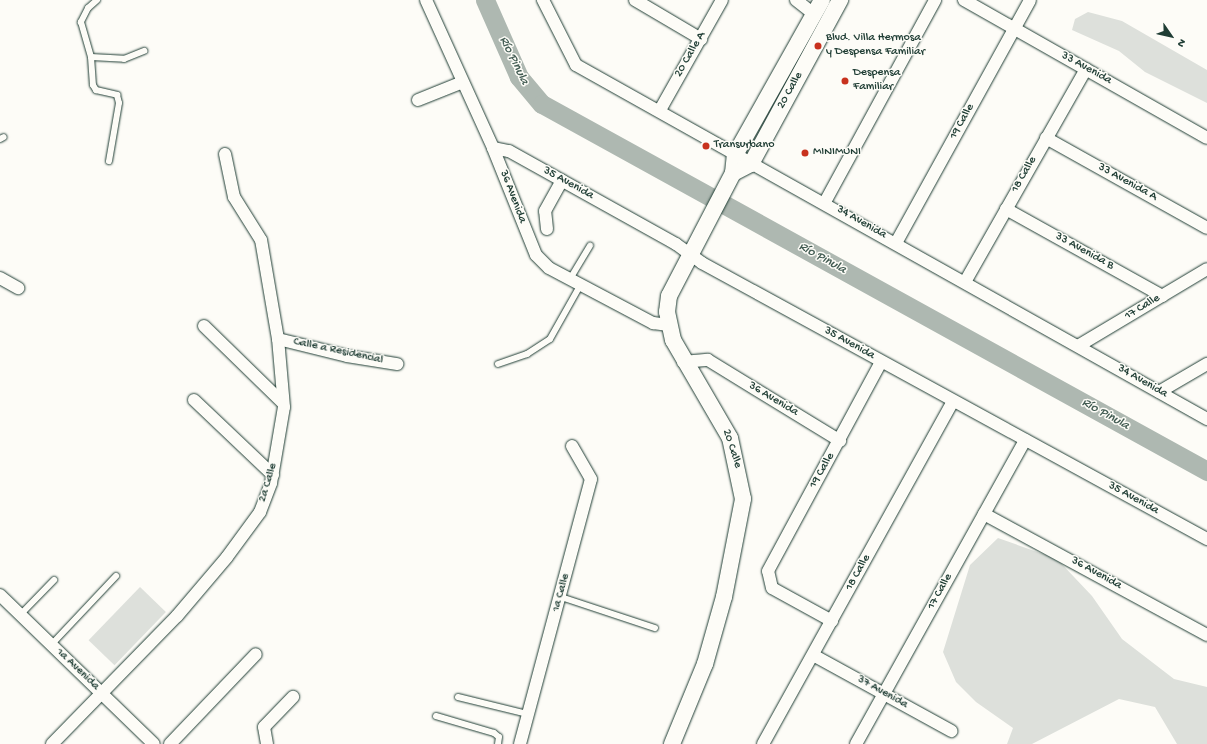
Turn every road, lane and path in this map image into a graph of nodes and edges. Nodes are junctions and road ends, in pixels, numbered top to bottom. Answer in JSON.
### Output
{"nodes":[{"id":1,"x":97,"y":0,"type":"edge"},
{"id":2,"x":426,"y":0,"type":"edge"},
{"id":3,"x":543,"y":0,"type":"edge"},
{"id":4,"x":635,"y":0,"type":"edge"},
{"id":5,"x":722,"y":0,"type":"edge"},
{"id":6,"x":796,"y":0,"type":"edge"},
{"id":7,"x":822,"y":0,"type":"edge"},
{"id":8,"x":840,"y":0,"type":"edge"},
{"id":9,"x":935,"y":0,"type":"edge"},
{"id":10,"x":964,"y":0,"type":"edge"},
{"id":11,"x":1030,"y":0,"type":"edge"},
{"id":12,"x":814,"y":14,"type":"junction"},
{"id":13,"x":1014,"y":28,"type":"junction"},
{"id":14,"x":701,"y":39,"type":"junction"},
{"id":15,"x":144,"y":51,"type":"dead end"},
{"id":16,"x":91,"y":57,"type":"junction"},
{"id":17,"x":1086,"y":69,"type":"junction"},
{"id":18,"x":463,"y":82,"type":"junction"},
{"id":19,"x":418,"y":100,"type":"dead end"},
{"id":20,"x":660,"y":110,"type":"junction"},
{"id":21,"x":1046,"y":138,"type":"junction"},
{"id":22,"x":1207,"y":138,"type":"edge"},
{"id":23,"x":493,"y":148,"type":"junction"},
{"id":24,"x":226,"y":154,"type":"dead end"},
{"id":25,"x":735,"y":155,"type":"junction"},
{"id":26,"x":109,"y":161,"type":"dead end"},
{"id":27,"x":751,"y":164,"type":"junction"},
{"id":28,"x":562,"y":180,"type":"junction"},
{"id":29,"x":730,"y":180,"type":"junction"},
{"id":30,"x":825,"y":202,"type":"junction"},
{"id":31,"x":1006,"y":208,"type":"junction"},
{"id":32,"x":1207,"y":228,"type":"edge"},
{"id":33,"x":547,"y":229,"type":"dead end"},
{"id":34,"x":896,"y":243,"type":"junction"},
{"id":35,"x":590,"y":246,"type":"dead end"},
{"id":36,"x":689,"y":254,"type":"junction"},
{"id":37,"x":1207,"y":269,"type":"edge"},
{"id":38,"x":0,"y":278,"type":"edge"},
{"id":39,"x":576,"y":282,"type":"junction"},
{"id":40,"x":965,"y":282,"type":"junction"},
{"id":41,"x":18,"y":288,"type":"dead end"},
{"id":42,"x":1162,"y":296,"type":"junction"},
{"id":43,"x":669,"y":325,"type":"junction"},
{"id":44,"x":204,"y":326,"type":"dead end"},
{"id":45,"x":278,"y":339,"type":"junction"},
{"id":46,"x":1078,"y":346,"type":"junction"},
{"id":47,"x":683,"y":362,"type":"junction"},
{"id":48,"x":881,"y":362,"type":"junction"},
{"id":49,"x":397,"y":364,"type":"dead end"},
{"id":50,"x":498,"y":364,"type":"dead end"},
{"id":51,"x":1207,"y":364,"type":"edge"},
{"id":52,"x":1159,"y":392,"type":"junction"},
{"id":53,"x":194,"y":400,"type":"dead end"},
{"id":54,"x":954,"y":401,"type":"junction"},
{"id":55,"x":283,"y":404,"type":"junction"},
{"id":56,"x":1207,"y":419,"type":"edge"},
{"id":57,"x":1025,"y":440,"type":"junction"},
{"id":58,"x":840,"y":441,"type":"junction"},
{"id":59,"x":572,"y":446,"type":"dead end"},
{"id":60,"x":273,"y":475,"type":"junction"},
{"id":61,"x":984,"y":514,"type":"junction"},
{"id":62,"x":1207,"y":539,"type":"edge"},
{"id":63,"x":116,"y":576,"type":"dead end"},
{"id":64,"x":54,"y":580,"type":"dead end"},
{"id":65,"x":0,"y":595,"type":"edge"},
{"id":66,"x":561,"y":597,"type":"junction"},
{"id":67,"x":20,"y":615,"type":"junction"},
{"id":68,"x":832,"y":621,"type":"junction"},
{"id":69,"x":655,"y":628,"type":"dead end"},
{"id":70,"x":1207,"y":635,"type":"edge"},
{"id":71,"x":51,"y":645,"type":"junction"},
{"id":72,"x":256,"y":654,"type":"dead end"},
{"id":73,"x":813,"y":655,"type":"junction"},
{"id":74,"x":884,"y":694,"type":"junction"},
{"id":75,"x":102,"y":695,"type":"junction"},
{"id":76,"x":293,"y":696,"type":"dead end"},
{"id":77,"x":458,"y":697,"type":"dead end"},
{"id":78,"x":528,"y":714,"type":"junction"},
{"id":79,"x":436,"y":716,"type":"dead end"},
{"id":80,"x":951,"y":731,"type":"dead end"},
{"id":81,"x":52,"y":744,"type":"edge"},
{"id":82,"x":154,"y":744,"type":"edge"},
{"id":83,"x":170,"y":744,"type":"edge"},
{"id":84,"x":267,"y":744,"type":"edge"},
{"id":85,"x":498,"y":744,"type":"edge"},
{"id":86,"x":520,"y":744,"type":"edge"},
{"id":87,"x":672,"y":744,"type":"edge"},
{"id":88,"x":763,"y":744,"type":"edge"},
{"id":89,"x":856,"y":744,"type":"edge"}],
"edges":[{"from":1,"to":16,"type":"lane"},
{"from":2,"to":18,"type":"street","name":"36 Avenida"},
{"from":3,"to":20,"type":"street","name":"34 Avenida"},
{"from":4,"to":14,"type":"street"},
{"from":5,"to":14,"type":"street","name":"20 Calle A"},
{"from":6,"to":12,"type":"street"},
{"from":7,"to":12,"type":"main road","name":"20 Calle"},
{"from":8,"to":27,"type":"main road","name":"20 Calle"},
{"from":9,"to":30,"type":"street"},
{"from":10,"to":13,"type":"street","name":"33 Avenida"},
{"from":11,"to":13,"type":"street","name":"19 Calle"},
{"from":12,"to":25,"type":"main road","name":"20 Calle"},
{"from":13,"to":17,"type":"street","name":"33 Avenida"},
{"from":13,"to":34,"type":"street","name":"19 Calle"},
{"from":14,"to":20,"type":"street","name":"20 Calle A"},
{"from":15,"to":16,"type":"lane"},
{"from":16,"to":26,"type":"lane"},
{"from":17,"to":21,"type":"street","name":"18 Calle"},
{"from":17,"to":22,"type":"street","name":"33 Avenida"},
{"from":18,"to":19,"type":"street"},
{"from":18,"to":23,"type":"street","name":"36 Avenida"},
{"from":20,"to":25,"type":"street","name":"34 Avenida"},
{"from":21,"to":31,"type":"street","name":"18 Calle"},
{"from":21,"to":32,"type":"street","name":"33 Avenida A"},
{"from":23,"to":28,"type":"street","name":"35 Avenida"},
{"from":23,"to":39,"type":"street","name":"36 Avenida"},
{"from":24,"to":45,"type":"street","name":"2a Calle"},
{"from":25,"to":27,"type":"street","name":"34 Avenida"},
{"from":25,"to":29,"type":"main road","name":"20 Calle"},
{"from":27,"to":29,"type":"main road"},
{"from":27,"to":30,"type":"street","name":"34 Avenida"},
{"from":28,"to":33,"type":"street"},
{"from":28,"to":36,"type":"street","name":"35 Avenida"},
{"from":29,"to":36,"type":"main road","name":"20 Calle"},
{"from":30,"to":34,"type":"street","name":"34 Avenida"},
{"from":31,"to":40,"type":"street","name":"18 Calle"},
{"from":31,"to":42,"type":"street","name":"33 Avenida B"},
{"from":34,"to":40,"type":"street","name":"34 Avenida"},
{"from":35,"to":39,"type":"lane"},
{"from":36,"to":43,"type":"main road","name":"20 Calle"},
{"from":36,"to":48,"type":"street","name":"35 Avenida"},
{"from":37,"to":42,"type":"street","name":"17 Calle"},
{"from":38,"to":41,"type":"street"},
{"from":39,"to":43,"type":"street","name":"36 Avenida"},
{"from":39,"to":50,"type":"lane"},
{"from":40,"to":46,"type":"street","name":"34 Avenida"},
{"from":42,"to":46,"type":"street","name":"17 Calle"},
{"from":43,"to":47,"type":"main road","name":"20 Calle"},
{"from":44,"to":55,"type":"street"},
{"from":45,"to":49,"type":"street","name":"Calle a Residencial"},
{"from":45,"to":55,"type":"street","name":"2a Calle"},
{"from":46,"to":52,"type":"street","name":"34 Avenida"},
{"from":47,"to":58,"type":"street","name":"36 Avenida"},
{"from":47,"to":87,"type":"main road","name":"20 Calle"},
{"from":48,"to":54,"type":"street","name":"35 Avenida"},
{"from":48,"to":58,"type":"street","name":"19 Calle"},
{"from":51,"to":52,"type":"street"},
{"from":52,"to":56,"type":"street","name":"34 Avenida"},
{"from":53,"to":60,"type":"street"},
{"from":54,"to":57,"type":"street","name":"35 Avenida"},
{"from":54,"to":68,"type":"street","name":"18 Calle"},
{"from":55,"to":60,"type":"street","name":"2a Calle"},
{"from":57,"to":61,"type":"street","name":"17 Calle"},
{"from":57,"to":62,"type":"street","name":"35 Avenida"},
{"from":58,"to":68,"type":"street","name":"19 Calle"},
{"from":59,"to":66,"type":"street","name":"1a Calle"},
{"from":60,"to":75,"type":"street","name":"2a Calle"},
{"from":61,"to":70,"type":"street","name":"36 Avenida"},
{"from":61,"to":74,"type":"street","name":"17 Calle"},
{"from":63,"to":71,"type":"lane"},
{"from":64,"to":67,"type":"lane"},
{"from":65,"to":67,"type":"street","name":"1a Avenida"},
{"from":66,"to":69,"type":"lane"},
{"from":66,"to":78,"type":"street","name":"1a Calle"},
{"from":67,"to":71,"type":"street","name":"1a Avenida"},
{"from":68,"to":73,"type":"street","name":"18 Calle"},
{"from":71,"to":75,"type":"street","name":"1a Avenida"},
{"from":72,"to":83,"type":"street"},
{"from":73,"to":74,"type":"street","name":"37 Avenida"},
{"from":73,"to":88,"type":"street","name":"18 Calle"},
{"from":74,"to":80,"type":"street","name":"37 Avenida"},
{"from":74,"to":89,"type":"street","name":"17 Calle"},
{"from":75,"to":81,"type":"street","name":"2a Calle"},
{"from":75,"to":82,"type":"street","name":"1a Avenida"},
{"from":76,"to":84,"type":"street"},
{"from":77,"to":78,"type":"lane"},
{"from":78,"to":86,"type":"street","name":"1a Calle"},
{"from":79,"to":85,"type":"lane"}]}
